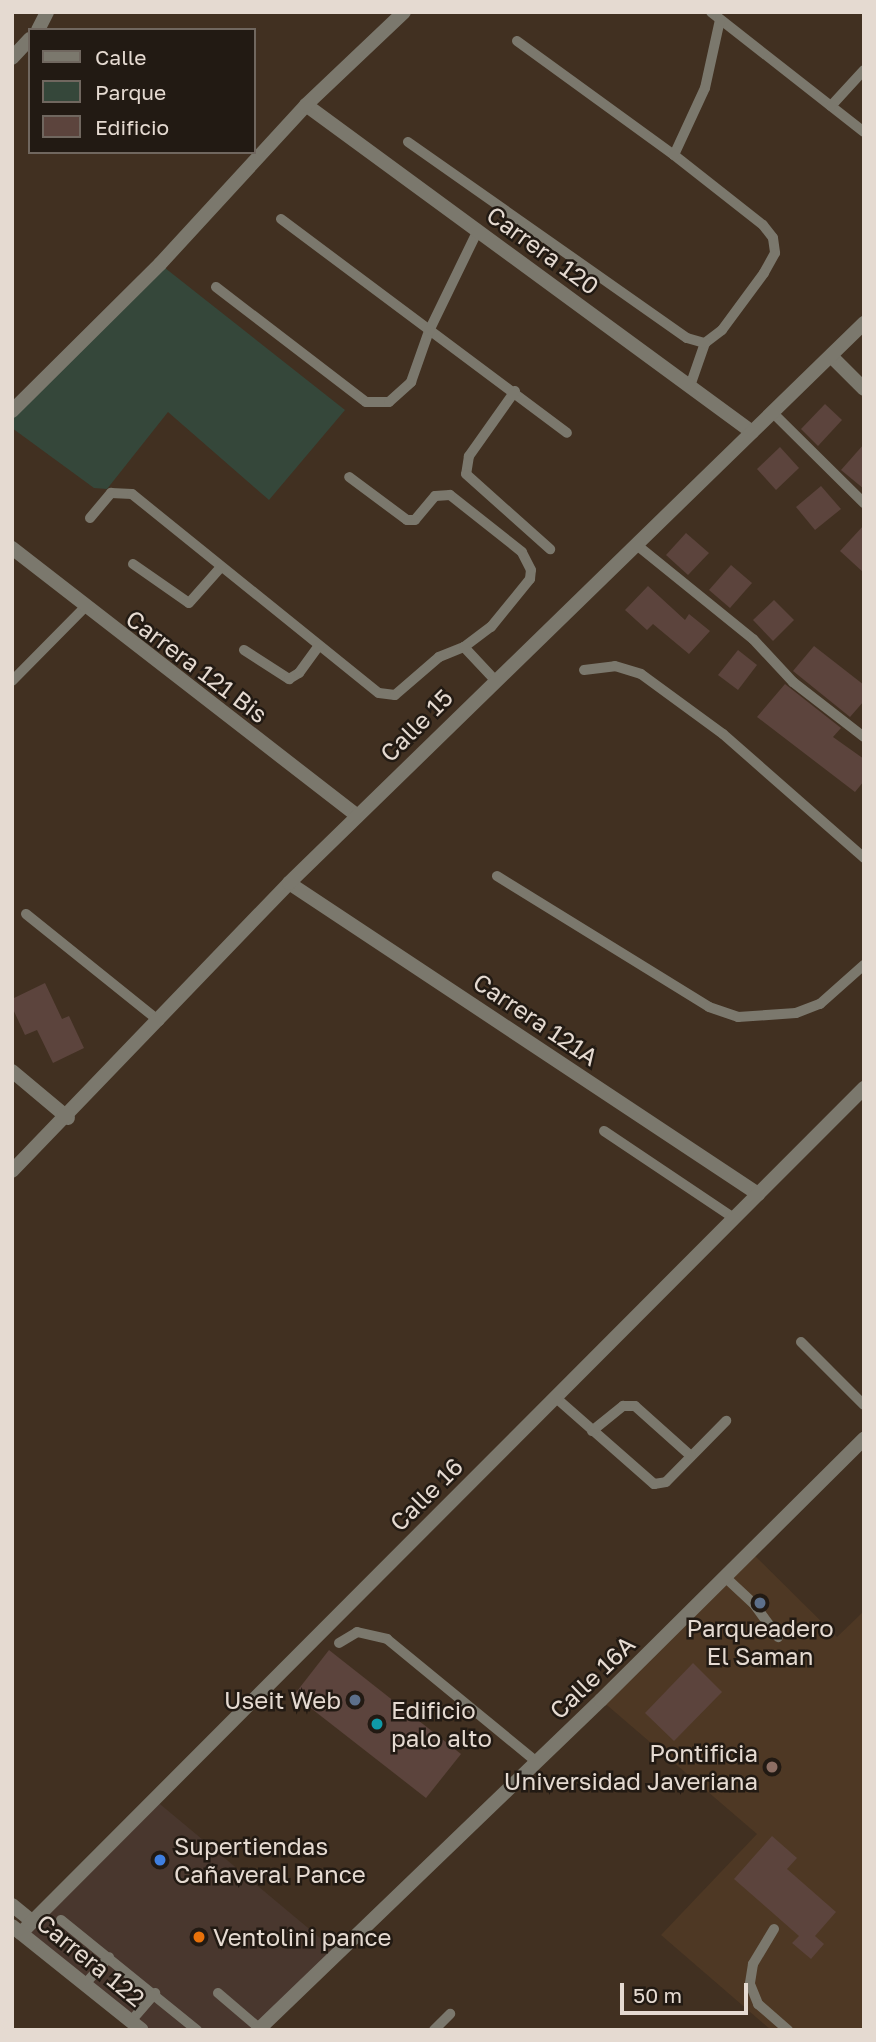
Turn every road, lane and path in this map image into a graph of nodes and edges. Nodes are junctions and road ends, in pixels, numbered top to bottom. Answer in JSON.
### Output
{"nodes":[{"id":1,"x":47,"y":12,"type":"edge"},
{"id":2,"x":404,"y":12,"type":"edge"},
{"id":3,"x":711,"y":12,"type":"edge"},
{"id":4,"x":720,"y":19,"type":"junction"},
{"id":5,"x":38,"y":28,"type":"edge"},
{"id":6,"x":28,"y":40,"type":"edge"},
{"id":7,"x":517,"y":41,"type":"dead end"},
{"id":8,"x":12,"y":58,"type":"edge"},
{"id":9,"x":864,"y":70,"type":"edge"},
{"id":10,"x":306,"y":105,"type":"junction"},
{"id":11,"x":831,"y":106,"type":"junction"},
{"id":12,"x":864,"y":132,"type":"edge"},
{"id":13,"x":408,"y":142,"type":"dead end"},
{"id":14,"x":674,"y":155,"type":"junction"},
{"id":15,"x":281,"y":219,"type":"dead end"},
{"id":16,"x":478,"y":230,"type":"junction"},
{"id":17,"x":216,"y":287,"type":"dead end"},
{"id":18,"x":864,"y":323,"type":"edge"},
{"id":19,"x":429,"y":331,"type":"junction"},
{"id":20,"x":705,"y":343,"type":"junction"},
{"id":21,"x":832,"y":357,"type":"junction"},
{"id":22,"x":690,"y":386,"type":"junction"},
{"id":23,"x":864,"y":389,"type":"edge"},
{"id":24,"x":515,"y":391,"type":"junction"},
{"id":25,"x":12,"y":411,"type":"edge"},
{"id":26,"x":774,"y":414,"type":"junction"},
{"id":27,"x":752,"y":432,"type":"junction"},
{"id":28,"x":567,"y":433,"type":"dead end"},
{"id":29,"x":349,"y":477,"type":"dead end"},
{"id":30,"x":864,"y":503,"type":"edge"},
{"id":31,"x":90,"y":519,"type":"dead end"},
{"id":32,"x":638,"y":547,"type":"junction"},
{"id":33,"x":12,"y":548,"type":"edge"},
{"id":34,"x":550,"y":550,"type":"dead end"},
{"id":35,"x":133,"y":564,"type":"dead end"},
{"id":36,"x":221,"y":567,"type":"junction"},
{"id":37,"x":84,"y":608,"type":"junction"},
{"id":38,"x":319,"y":645,"type":"junction"},
{"id":39,"x":464,"y":647,"type":"junction"},
{"id":40,"x":244,"y":650,"type":"dead end"},
{"id":41,"x":584,"y":670,"type":"dead end"},
{"id":42,"x":495,"y":680,"type":"junction"},
{"id":43,"x":12,"y":681,"type":"edge"},
{"id":44,"x":864,"y":737,"type":"edge"},
{"id":45,"x":357,"y":816,"type":"junction"},
{"id":46,"x":864,"y":858,"type":"edge"},
{"id":47,"x":498,"y":876,"type":"dead end"},
{"id":48,"x":289,"y":883,"type":"junction"},
{"id":49,"x":26,"y":914,"type":"dead end"},
{"id":50,"x":864,"y":965,"type":"edge"},
{"id":51,"x":159,"y":1021,"type":"junction"},
{"id":52,"x":12,"y":1071,"type":"edge"},
{"id":53,"x":864,"y":1088,"type":"edge"},
{"id":54,"x":68,"y":1118,"type":"junction"},
{"id":55,"x":604,"y":1130,"type":"dead end"},
{"id":56,"x":12,"y":1171,"type":"edge"},
{"id":57,"x":758,"y":1194,"type":"junction"},
{"id":58,"x":734,"y":1218,"type":"junction"},
{"id":59,"x":801,"y":1342,"type":"dead end"},
{"id":60,"x":555,"y":1397,"type":"junction"},
{"id":61,"x":864,"y":1405,"type":"edge"},
{"id":62,"x":726,"y":1421,"type":"dead end"},
{"id":63,"x":592,"y":1431,"type":"junction"},
{"id":64,"x":864,"y":1439,"type":"edge"},
{"id":65,"x":691,"y":1456,"type":"junction"},
{"id":66,"x":725,"y":1577,"type":"junction"},
{"id":67,"x":778,"y":1637,"type":"dead end"},
{"id":68,"x":339,"y":1643,"type":"dead end"},
{"id":69,"x":537,"y":1762,"type":"junction"},
{"id":70,"x":12,"y":1905,"type":"edge"},
{"id":71,"x":61,"y":1920,"type":"dead end"},
{"id":72,"x":33,"y":1921,"type":"junction"},
{"id":73,"x":17,"y":1929,"type":"edge"},
{"id":74,"x":774,"y":1929,"type":"dead end"},
{"id":75,"x":109,"y":1956,"type":"junction"},
{"id":76,"x":85,"y":1984,"type":"junction"},
{"id":77,"x":155,"y":1993,"type":"junction"},
{"id":78,"x":218,"y":1993,"type":"dead end"},
{"id":79,"x":450,"y":2014,"type":"dead end"},
{"id":80,"x":136,"y":2025,"type":"edge"},
{"id":81,"x":259,"y":2029,"type":"edge"},
{"id":82,"x":197,"y":2030,"type":"edge"},
{"id":83,"x":434,"y":2030,"type":"edge"},
{"id":84,"x":788,"y":2030,"type":"edge"}],
"edges":[{"from":1,"to":5,"type":"street"},
{"from":2,"to":10,"type":"street"},
{"from":3,"to":4,"type":"lane"},
{"from":4,"to":11,"type":"lane"},
{"from":4,"to":14,"type":"lane"},
{"from":6,"to":8,"type":"street"},
{"from":7,"to":14,"type":"lane"},
{"from":9,"to":11,"type":"lane"},
{"from":10,"to":16,"type":"street","name":"Carrera 120"},
{"from":10,"to":25,"type":"street"},
{"from":11,"to":12,"type":"lane"},
{"from":13,"to":20,"type":"lane"},
{"from":14,"to":20,"type":"lane"},
{"from":15,"to":19,"type":"lane"},
{"from":16,"to":19,"type":"lane"},
{"from":16,"to":22,"type":"street","name":"Carrera 120"},
{"from":17,"to":19,"type":"lane"},
{"from":18,"to":21,"type":"street","name":"Calle 15"},
{"from":19,"to":24,"type":"lane"},
{"from":20,"to":22,"type":"lane"},
{"from":21,"to":23,"type":"street"},
{"from":21,"to":26,"type":"street","name":"Calle 15"},
{"from":22,"to":27,"type":"street","name":"Carrera 120"},
{"from":24,"to":28,"type":"lane"},
{"from":24,"to":34,"type":"lane"},
{"from":26,"to":27,"type":"street","name":"Calle 15"},
{"from":26,"to":30,"type":"lane"},
{"from":27,"to":32,"type":"street","name":"Calle 15"},
{"from":29,"to":39,"type":"lane"},
{"from":31,"to":36,"type":"lane"},
{"from":32,"to":42,"type":"street","name":"Calle 15"},
{"from":32,"to":44,"type":"lane"},
{"from":33,"to":37,"type":"street","name":"Carrera 121 Bis"},
{"from":35,"to":36,"type":"lane"},
{"from":36,"to":38,"type":"lane"},
{"from":37,"to":43,"type":"lane"},
{"from":37,"to":45,"type":"street","name":"Carrera 121 Bis"},
{"from":38,"to":39,"type":"lane"},
{"from":38,"to":40,"type":"lane"},
{"from":39,"to":42,"type":"lane"},
{"from":41,"to":46,"type":"lane"},
{"from":42,"to":45,"type":"street","name":"Calle 15"},
{"from":45,"to":48,"type":"street","name":"Calle 15"},
{"from":47,"to":50,"type":"lane"},
{"from":48,"to":51,"type":"street","name":"Calle 15"},
{"from":48,"to":57,"type":"street","name":"Carrera 121A"},
{"from":49,"to":51,"type":"lane"},
{"from":51,"to":54,"type":"street","name":"Calle 15"},
{"from":52,"to":54,"type":"street"},
{"from":53,"to":57,"type":"street","name":"Calle 16"},
{"from":54,"to":56,"type":"street","name":"Calle 15"},
{"from":55,"to":58,"type":"lane"},
{"from":57,"to":58,"type":"street","name":"Calle 16"},
{"from":58,"to":60,"type":"street","name":"Calle 16"},
{"from":59,"to":61,"type":"lane"},
{"from":60,"to":63,"type":"lane"},
{"from":60,"to":72,"type":"street","name":"Calle 16"},
{"from":62,"to":65,"type":"lane"},
{"from":63,"to":65,"type":"lane"},
{"from":63,"to":65,"type":"lane"},
{"from":64,"to":66,"type":"street","name":"Calle 16A"},
{"from":66,"to":67,"type":"lane"},
{"from":66,"to":69,"type":"street","name":"Calle 16A"},
{"from":68,"to":69,"type":"lane"},
{"from":69,"to":81,"type":"street","name":"Calle 16A"},
{"from":70,"to":72,"type":"street","name":"Carrera 122"},
{"from":71,"to":75,"type":"lane"},
{"from":72,"to":73,"type":"street","name":"Calle 16"},
{"from":73,"to":76,"type":"street","name":"Carrera 122"},
{"from":74,"to":84,"type":"lane"},
{"from":75,"to":76,"type":"lane"},
{"from":75,"to":77,"type":"lane"},
{"from":76,"to":80,"type":"street","name":"Carrera 122"},
{"from":77,"to":80,"type":"lane"},
{"from":77,"to":82,"type":"lane"},
{"from":78,"to":81,"type":"lane"},
{"from":79,"to":83,"type":"lane"}]}
